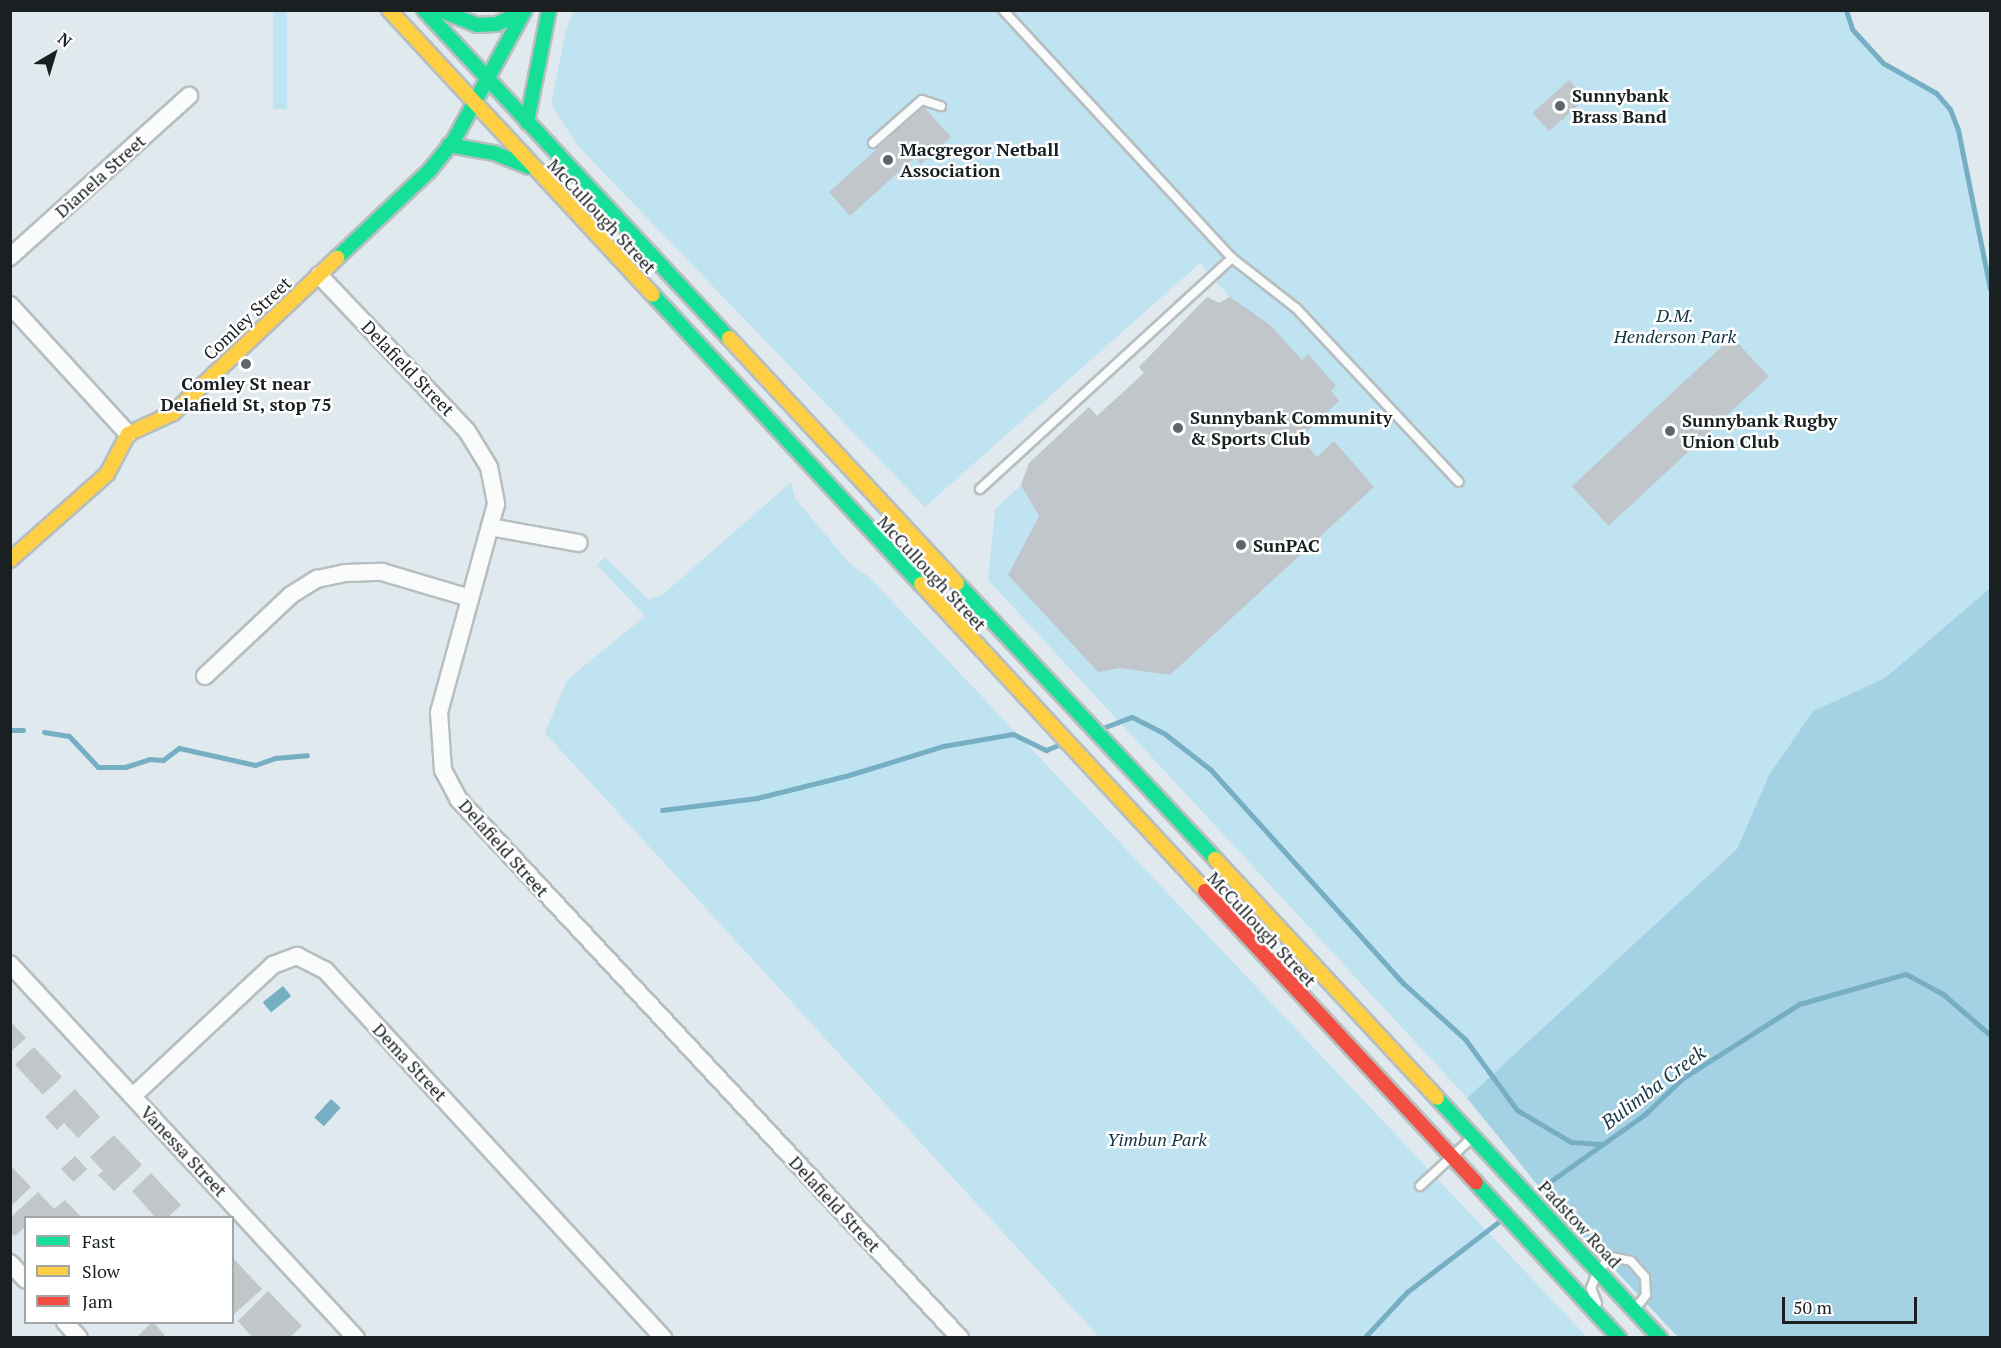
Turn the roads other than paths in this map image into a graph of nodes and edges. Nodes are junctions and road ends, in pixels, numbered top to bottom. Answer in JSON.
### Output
{"nodes":[{"id":1,"x":389,"y":10,"type":"edge"},
{"id":2,"x":424,"y":10,"type":"edge"},
{"id":3,"x":439,"y":10,"type":"edge"},
{"id":4,"x":549,"y":10,"type":"edge"},
{"id":5,"x":1003,"y":10,"type":"edge"},
{"id":6,"x":525,"y":11,"type":"edge"},
{"id":7,"x":487,"y":79,"type":"junction"},
{"id":8,"x":189,"y":96,"type":"dead end"},
{"id":9,"x":474,"y":103,"type":"junction"},
{"id":10,"x":940,"y":106,"type":"dead end"},
{"id":11,"x":527,"y":122,"type":"junction"},
{"id":12,"x":873,"y":144,"type":"dead end"},
{"id":13,"x":449,"y":145,"type":"junction"},
{"id":14,"x":535,"y":169,"type":"junction"},
{"id":15,"x":10,"y":257,"type":"edge"},
{"id":16,"x":1232,"y":258,"type":"junction"},
{"id":17,"x":319,"y":275,"type":"junction"},
{"id":18,"x":10,"y":305,"type":"edge"},
{"id":19,"x":129,"y":434,"type":"junction"},
{"id":20,"x":1459,"y":482,"type":"dead end"},
{"id":21,"x":980,"y":489,"type":"dead end"},
{"id":22,"x":490,"y":527,"type":"junction"},
{"id":23,"x":579,"y":543,"type":"dead end"},
{"id":24,"x":10,"y":560,"type":"edge"},
{"id":25,"x":470,"y":598,"type":"junction"},
{"id":26,"x":205,"y":676,"type":"dead end"},
{"id":27,"x":10,"y":964,"type":"edge"},
{"id":28,"x":133,"y":1096,"type":"junction"},
{"id":29,"x":1475,"y":1136,"type":"junction"},
{"id":30,"x":1450,"y":1158,"type":"junction"},
{"id":31,"x":1420,"y":1186,"type":"dead end"},
{"id":32,"x":10,"y":1263,"type":"edge"},
{"id":33,"x":1598,"y":1271,"type":"junction"},
{"id":34,"x":24,"y":1278,"type":"edge"},
{"id":35,"x":1634,"y":1310,"type":"junction"},
{"id":36,"x":1603,"y":1320,"type":"junction"},
{"id":37,"x":66,"y":1324,"type":"edge"},
{"id":38,"x":79,"y":1338,"type":"edge"},
{"id":39,"x":356,"y":1338,"type":"edge"},
{"id":40,"x":663,"y":1338,"type":"edge"},
{"id":41,"x":960,"y":1338,"type":"edge"},
{"id":42,"x":1619,"y":1338,"type":"edge"},
{"id":43,"x":1660,"y":1338,"type":"edge"}],
"edges":[{"from":1,"to":9,"type":"main road","name":"McCullough Street"},
{"from":2,"to":7,"type":"main road","name":"McCullough Street"},
{"from":3,"to":6,"type":"main road"},
{"from":4,"to":11,"type":"main road"},
{"from":5,"to":16,"type":"lane"},
{"from":6,"to":7,"type":"main road","name":"Comley Street"},
{"from":7,"to":9,"type":"main road","name":"Comley Street"},
{"from":7,"to":11,"type":"main road","name":"McCullough Street"},
{"from":8,"to":15,"type":"street","name":"Dianela Street"},
{"from":9,"to":13,"type":"main road","name":"Comley Street"},
{"from":9,"to":14,"type":"main road","name":"McCullough Street"},
{"from":10,"to":12,"type":"lane"},
{"from":11,"to":29,"type":"main road","name":"McCullough Street"},
{"from":13,"to":14,"type":"main road"},
{"from":13,"to":17,"type":"main road","name":"Comley Street"},
{"from":14,"to":30,"type":"main road","name":"McCullough Street"},
{"from":16,"to":20,"type":"lane"},
{"from":16,"to":21,"type":"lane"},
{"from":17,"to":19,"type":"main road","name":"Comley Street"},
{"from":17,"to":22,"type":"street","name":"Delafield Street"},
{"from":18,"to":19,"type":"street"},
{"from":19,"to":24,"type":"main road"},
{"from":22,"to":23,"type":"street"},
{"from":22,"to":25,"type":"street","name":"Delafield Street"},
{"from":25,"to":26,"type":"street"},
{"from":25,"to":41,"type":"street","name":"Delafield Street"},
{"from":27,"to":28,"type":"street","name":"Vanessa Street"},
{"from":28,"to":39,"type":"street","name":"Vanessa Street"},
{"from":28,"to":40,"type":"street","name":"Dema Street"},
{"from":29,"to":30,"type":"lane"},
{"from":29,"to":33,"type":"main road","name":"Padstow Road"},
{"from":30,"to":31,"type":"lane"},
{"from":30,"to":36,"type":"main road"},
{"from":32,"to":34,"type":"street"},
{"from":33,"to":35,"type":"main road","name":"Padstow Road"},
{"from":33,"to":35,"type":"lane"},
{"from":33,"to":36,"type":"lane"},
{"from":35,"to":43,"type":"main road","name":"Padstow Road"},
{"from":36,"to":42,"type":"main road"},
{"from":37,"to":38,"type":"street"}]}
